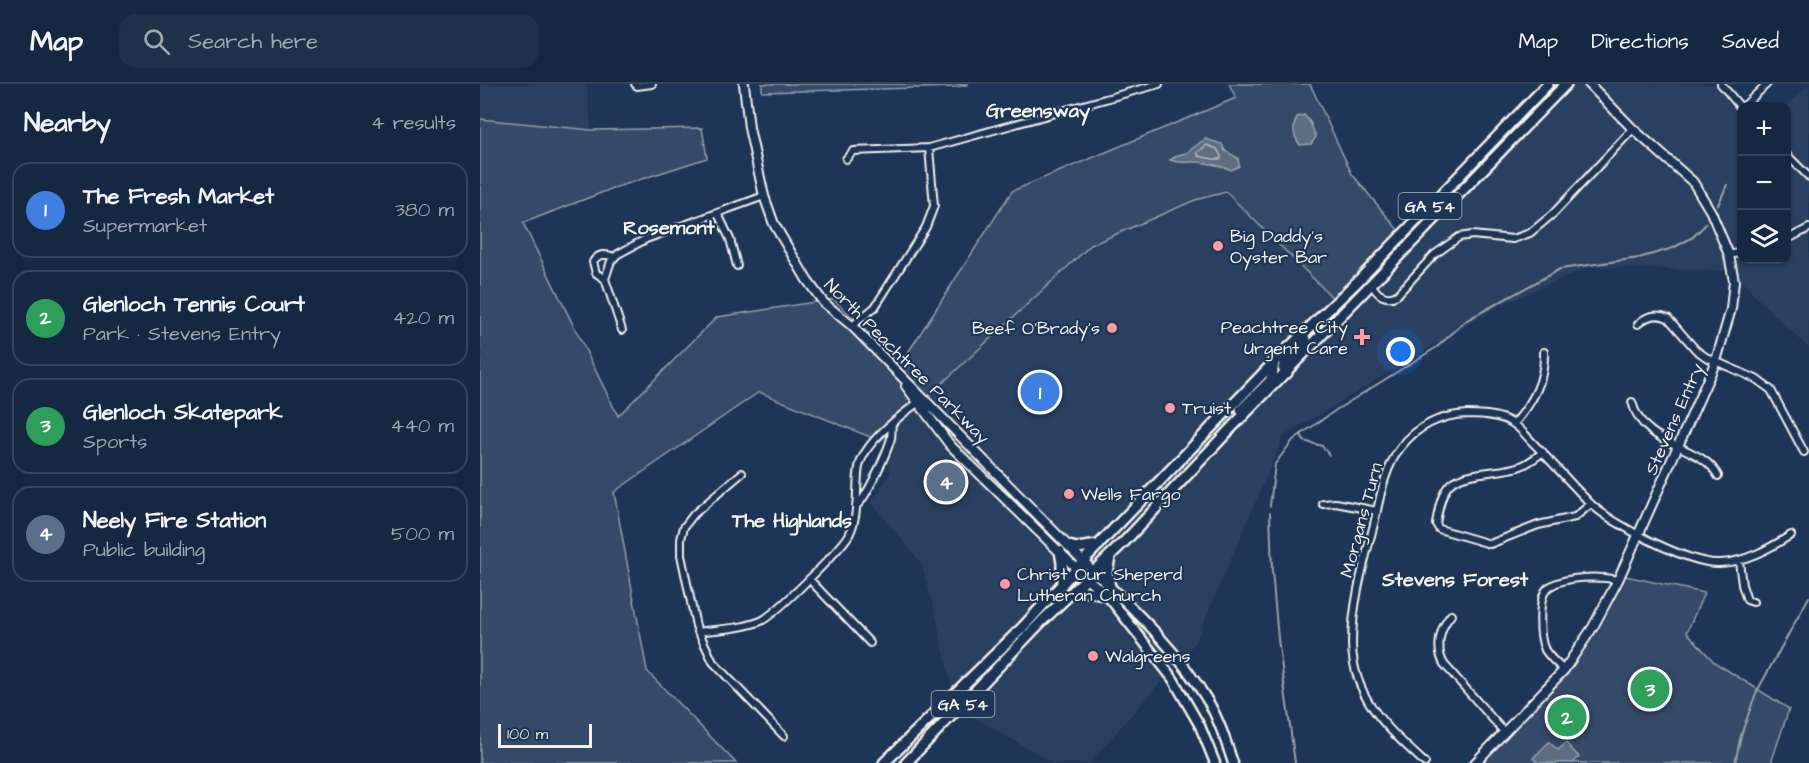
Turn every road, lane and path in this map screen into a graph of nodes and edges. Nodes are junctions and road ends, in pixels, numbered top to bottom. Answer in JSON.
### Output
{"nodes":[{"id":1,"x":635,"y":84,"type":"edge"},
{"id":2,"x":652,"y":84,"type":"edge"},
{"id":3,"x":744,"y":84,"type":"edge"},
{"id":4,"x":1159,"y":84,"type":"edge"},
{"id":5,"x":1548,"y":84,"type":"edge"},
{"id":6,"x":1566,"y":84,"type":"edge"},
{"id":7,"x":1589,"y":84,"type":"edge"},
{"id":8,"x":1721,"y":84,"type":"edge"},
{"id":9,"x":1767,"y":84,"type":"edge"},
{"id":10,"x":1144,"y":87,"type":"edge"},
{"id":11,"x":1737,"y":102,"type":"edge"},
{"id":12,"x":1748,"y":102,"type":"edge"},
{"id":13,"x":1634,"y":129,"type":"junction"},
{"id":14,"x":929,"y":148,"type":"junction"},
{"id":15,"x":1788,"y":156,"type":"edge"},
{"id":16,"x":846,"y":159,"type":"dead end"},
{"id":17,"x":1809,"y":177,"type":"edge"},
{"id":18,"x":764,"y":196,"type":"junction"},
{"id":19,"x":718,"y":213,"type":"junction"},
{"id":20,"x":1809,"y":228,"type":"edge"},
{"id":21,"x":1791,"y":237,"type":"edge"},
{"id":22,"x":1737,"y":253,"type":"edge"},
{"id":23,"x":1729,"y":255,"type":"junction"},
{"id":24,"x":615,"y":257,"type":"junction"},
{"id":25,"x":737,"y":266,"type":"dead end"},
{"id":26,"x":605,"y":279,"type":"junction"},
{"id":27,"x":1372,"y":284,"type":"junction"},
{"id":28,"x":1638,"y":324,"type":"dead end"},
{"id":29,"x":852,"y":326,"type":"junction"},
{"id":30,"x":1311,"y":326,"type":"junction"},
{"id":31,"x":622,"y":330,"type":"dead end"},
{"id":32,"x":1544,"y":352,"type":"dead end"},
{"id":33,"x":1716,"y":361,"type":"junction"},
{"id":34,"x":1274,"y":362,"type":"junction"},
{"id":35,"x":1287,"y":373,"type":"junction"},
{"id":36,"x":921,"y":400,"type":"junction"},
{"id":37,"x":1632,"y":402,"type":"dead end"},
{"id":38,"x":892,"y":423,"type":"junction"},
{"id":39,"x":1514,"y":424,"type":"junction"},
{"id":40,"x":1233,"y":426,"type":"junction"},
{"id":41,"x":1678,"y":447,"type":"junction"},
{"id":42,"x":1543,"y":452,"type":"junction"},
{"id":43,"x":1804,"y":452,"type":"dead end"},
{"id":44,"x":742,"y":473,"type":"dead end"},
{"id":45,"x":1718,"y":476,"type":"dead end"},
{"id":46,"x":1323,"y":504,"type":"dead end"},
{"id":47,"x":1591,"y":504,"type":"junction"},
{"id":48,"x":1029,"y":505,"type":"junction"},
{"id":49,"x":856,"y":506,"type":"junction"},
{"id":50,"x":1377,"y":511,"type":"junction"},
{"id":51,"x":1021,"y":514,"type":"junction"},
{"id":52,"x":1639,"y":534,"type":"junction"},
{"id":53,"x":1791,"y":535,"type":"dead end"},
{"id":54,"x":1099,"y":545,"type":"junction"},
{"id":55,"x":1069,"y":546,"type":"junction"},
{"id":56,"x":1060,"y":551,"type":"junction"},
{"id":57,"x":1110,"y":556,"type":"junction"},
{"id":58,"x":1739,"y":561,"type":"junction"},
{"id":59,"x":1080,"y":564,"type":"junction"},
{"id":60,"x":1090,"y":574,"type":"junction"},
{"id":61,"x":808,"y":579,"type":"junction"},
{"id":62,"x":1618,"y":580,"type":"junction"},
{"id":63,"x":1062,"y":585,"type":"junction"},
{"id":64,"x":1108,"y":591,"type":"junction"},
{"id":65,"x":1070,"y":594,"type":"junction"},
{"id":66,"x":1753,"y":603,"type":"dead end"},
{"id":67,"x":1451,"y":615,"type":"dead end"},
{"id":68,"x":698,"y":632,"type":"junction"},
{"id":69,"x":870,"y":643,"type":"dead end"},
{"id":70,"x":1564,"y":670,"type":"junction"},
{"id":71,"x":1505,"y":733,"type":"junction"},
{"id":72,"x":784,"y":736,"type":"dead end"},
{"id":73,"x":884,"y":763,"type":"edge"},
{"id":74,"x":906,"y":763,"type":"edge"},
{"id":75,"x":1215,"y":763,"type":"edge"},
{"id":76,"x":1233,"y":763,"type":"edge"},
{"id":77,"x":1425,"y":763,"type":"edge"},
{"id":78,"x":1475,"y":763,"type":"edge"}],
"edges":[{"from":1,"to":2,"type":"street"},
{"from":3,"to":18,"type":"street","name":"North Peachtree Parkway"},
{"from":4,"to":10,"type":"street"},
{"from":5,"to":30,"type":"main road","number":"GA 54"},
{"from":6,"to":27,"type":"main road","number":"GA 54"},
{"from":7,"to":13,"type":"street","name":"Stevens Entry"},
{"from":8,"to":11,"type":"street"},
{"from":9,"to":12,"type":"street"},
{"from":10,"to":14,"type":"street"},
{"from":13,"to":23,"type":"street","name":"Stevens Entry"},
{"from":13,"to":27,"type":"street"},
{"from":14,"to":16,"type":"street"},
{"from":14,"to":29,"type":"street"},
{"from":15,"to":17,"type":"street"},
{"from":18,"to":19,"type":"street"},
{"from":18,"to":29,"type":"street","name":"North Peachtree Parkway"},
{"from":19,"to":24,"type":"street"},
{"from":19,"to":25,"type":"street"},
{"from":20,"to":21,"type":"street"},
{"from":22,"to":23,"type":"street"},
{"from":23,"to":33,"type":"street","name":"Stevens Entry"},
{"from":24,"to":26,"type":"street"},
{"from":24,"to":26,"type":"street"},
{"from":26,"to":31,"type":"street"},
{"from":27,"to":35,"type":"main road","number":"GA 54"},
{"from":28,"to":33,"type":"street"},
{"from":29,"to":36,"type":"street","name":"North Peachtree Parkway"},
{"from":30,"to":34,"type":"main road","number":"GA 54"},
{"from":30,"to":35,"type":"main road"},
{"from":32,"to":39,"type":"street"},
{"from":33,"to":41,"type":"street","name":"Stevens Entry"},
{"from":33,"to":43,"type":"street"},
{"from":34,"to":40,"type":"main road"},
{"from":34,"to":54,"type":"main road","number":"GA 54"},
{"from":35,"to":40,"type":"main road","number":"GA 54"},
{"from":36,"to":38,"type":"street"},
{"from":36,"to":48,"type":"street","name":"North Peachtree Parkway"},
{"from":36,"to":51,"type":"street"},
{"from":37,"to":41,"type":"street"},
{"from":38,"to":49,"type":"street"},
{"from":38,"to":49,"type":"street"},
{"from":39,"to":42,"type":"street","name":"Morgans Turn"},
{"from":39,"to":50,"type":"street","name":"Morgans Turn"},
{"from":40,"to":57,"type":"main road","number":"GA 54"},
{"from":41,"to":45,"type":"street"},
{"from":41,"to":52,"type":"street","name":"Stevens Entry"},
{"from":42,"to":47,"type":"street","name":"Morgans Turn"},
{"from":42,"to":47,"type":"street"},
{"from":44,"to":68,"type":"street"},
{"from":46,"to":50,"type":"street"},
{"from":47,"to":52,"type":"street","name":"Morgans Turn"},
{"from":48,"to":51,"type":"street"},
{"from":48,"to":55,"type":"street","name":"North Peachtree Parkway"},
{"from":49,"to":61,"type":"street"},
{"from":50,"to":77,"type":"street","name":"Morgans Turn"},
{"from":51,"to":56,"type":"street"},
{"from":52,"to":58,"type":"street","name":"Morgans Turn"},
{"from":52,"to":62,"type":"street","name":"Stevens Entry"},
{"from":53,"to":58,"type":"street"},
{"from":54,"to":55,"type":"main road"},
{"from":54,"to":59,"type":"main road","number":"GA 54"},
{"from":55,"to":59,"type":"street","name":"North Peachtree Parkway"},
{"from":56,"to":59,"type":"street"},
{"from":56,"to":63,"type":"main road"},
{"from":57,"to":60,"type":"main road","number":"GA 54"},
{"from":57,"to":64,"type":"main road"},
{"from":58,"to":66,"type":"street"},
{"from":59,"to":60,"type":"main road"},
{"from":59,"to":63,"type":"main road","number":"GA 54"},
{"from":60,"to":64,"type":"main road"},
{"from":60,"to":65,"type":"main road","number":"GA 54"},
{"from":61,"to":68,"type":"street"},
{"from":61,"to":69,"type":"street"},
{"from":62,"to":70,"type":"street","name":"Stevens Entry"},
{"from":62,"to":70,"type":"street"},
{"from":63,"to":73,"type":"main road","number":"GA 54"},
{"from":64,"to":65,"type":"main road"},
{"from":64,"to":75,"type":"main road"},
{"from":64,"to":76,"type":"main road"},
{"from":65,"to":74,"type":"main road","number":"GA 54"},
{"from":67,"to":71,"type":"street"},
{"from":68,"to":72,"type":"street"},
{"from":70,"to":71,"type":"street","name":"Stevens Entry"},
{"from":71,"to":78,"type":"street","name":"Stevens Entry"}]}
